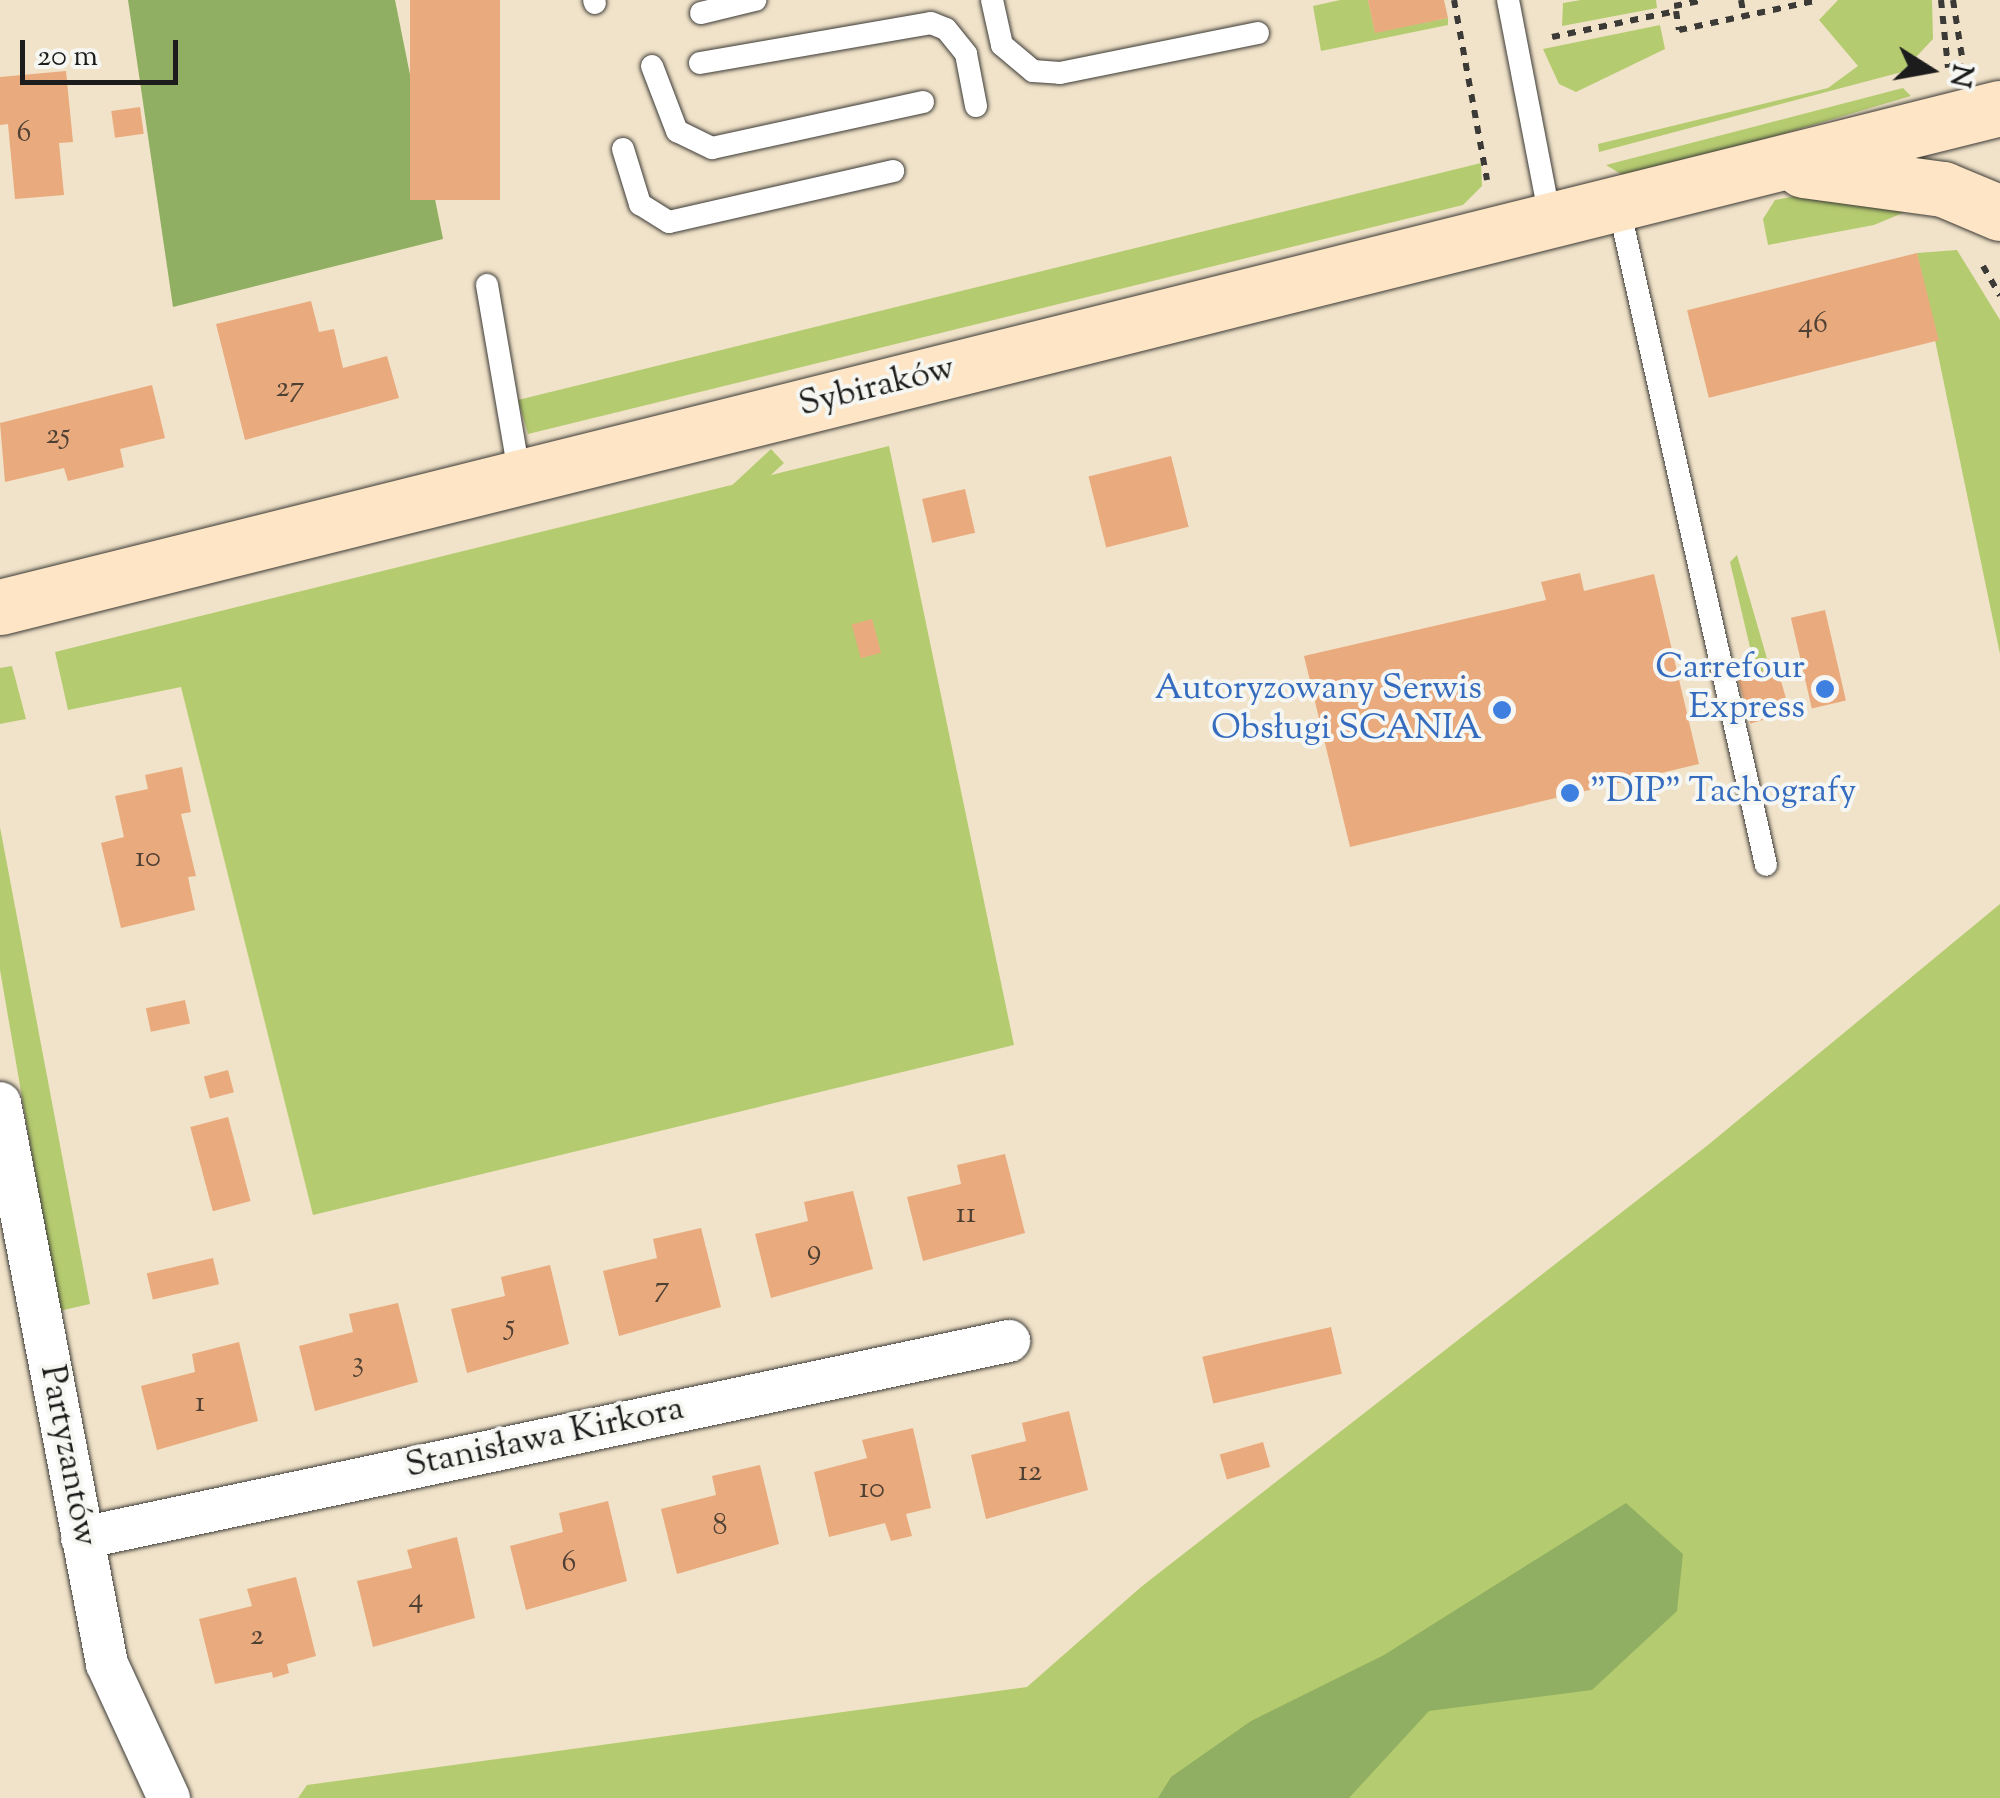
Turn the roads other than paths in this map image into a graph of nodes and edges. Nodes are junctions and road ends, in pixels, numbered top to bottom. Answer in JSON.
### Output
{"nodes":[{"id":1,"x":755,"y":0,"type":"edge"},
{"id":2,"x":992,"y":0,"type":"edge"},
{"id":3,"x":1508,"y":0,"type":"edge"},
{"id":4,"x":701,"y":13,"type":"dead end"},
{"id":5,"x":1258,"y":33,"type":"dead end"},
{"id":6,"x":700,"y":64,"type":"dead end"},
{"id":7,"x":652,"y":66,"type":"dead end"},
{"id":8,"x":923,"y":102,"type":"dead end"},
{"id":9,"x":976,"y":106,"type":"dead end"},
{"id":10,"x":2000,"y":108,"type":"edge"},
{"id":11,"x":623,"y":149,"type":"dead end"},
{"id":12,"x":1755,"y":168,"type":"junction"},
{"id":13,"x":892,"y":172,"type":"dead end"},
{"id":14,"x":1618,"y":202,"type":"junction"},
{"id":15,"x":2000,"y":213,"type":"edge"},
{"id":16,"x":1550,"y":219,"type":"junction"},
{"id":17,"x":487,"y":286,"type":"dead end"},
{"id":18,"x":520,"y":478,"type":"junction"},
{"id":19,"x":0,"y":607,"type":"edge"},
{"id":20,"x":1766,"y":865,"type":"dead end"},
{"id":21,"x":0,"y":1104,"type":"edge"},
{"id":22,"x":1008,"y":1341,"type":"dead end"},
{"id":23,"x":82,"y":1538,"type":"junction"},
{"id":24,"x":168,"y":1798,"type":"edge"}],
"edges":[{"from":1,"to":4,"type":"lane"},
{"from":2,"to":5,"type":"lane"},
{"from":3,"to":16,"type":"lane"},
{"from":6,"to":9,"type":"lane"},
{"from":7,"to":8,"type":"lane"},
{"from":10,"to":12,"type":"street","name":"Sybiraków"},
{"from":11,"to":13,"type":"lane"},
{"from":12,"to":14,"type":"street","name":"Sybiraków"},
{"from":12,"to":15,"type":"street","name":"Sybiraków"},
{"from":14,"to":16,"type":"street","name":"Sybiraków"},
{"from":14,"to":20,"type":"lane"},
{"from":16,"to":18,"type":"street","name":"Sybiraków"},
{"from":17,"to":18,"type":"lane"},
{"from":18,"to":19,"type":"street","name":"Sybiraków"},
{"from":21,"to":23,"type":"street","name":"Partyzantów"},
{"from":22,"to":23,"type":"street","name":"Stanisława Kirkora"},
{"from":23,"to":24,"type":"street","name":"Partyzantów"}]}
